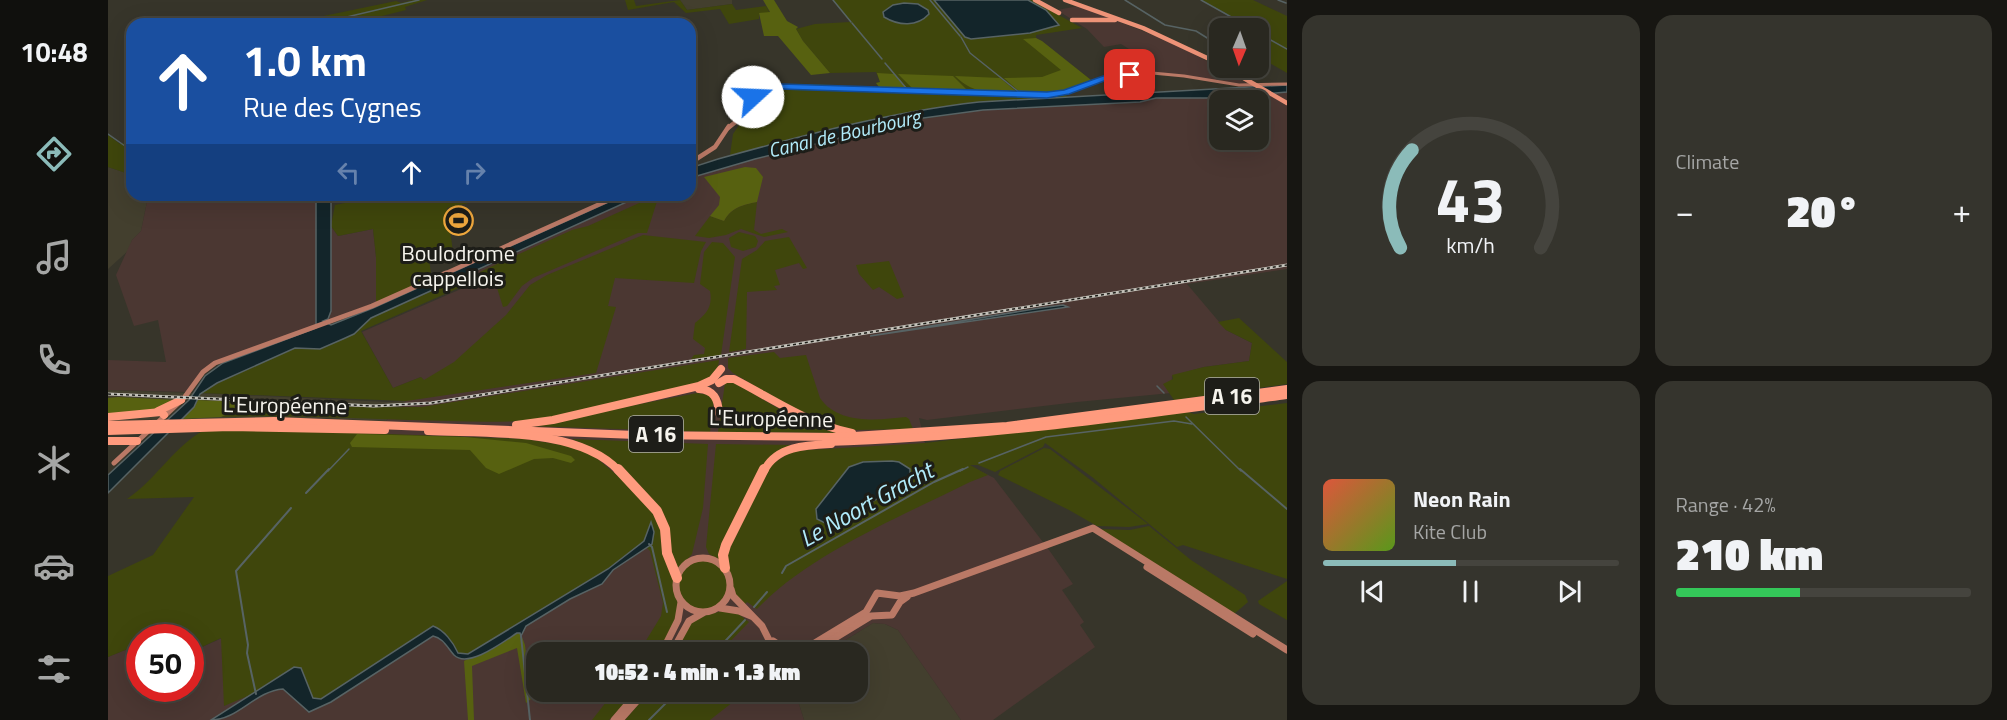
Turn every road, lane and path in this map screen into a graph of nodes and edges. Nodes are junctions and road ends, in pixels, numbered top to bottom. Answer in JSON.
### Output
{"nodes":[{"id":1,"x":1035,"y":0,"type":"edge"},
{"id":2,"x":1068,"y":1,"type":"edge"},
{"id":3,"x":1059,"y":13,"type":"dead end"},
{"id":4,"x":1084,"y":21,"type":"junction"},
{"id":5,"x":1078,"y":23,"type":"dead end"},
{"id":6,"x":1157,"y":34,"type":"junction"},
{"id":7,"x":1209,"y":58,"type":"edge"},
{"id":8,"x":1209,"y":58,"type":"edge"},
{"id":9,"x":1246,"y":78,"type":"edge"},
{"id":10,"x":1287,"y":84,"type":"edge"},
{"id":11,"x":772,"y":87,"type":"junction"},
{"id":12,"x":1287,"y":102,"type":"edge"},
{"id":13,"x":743,"y":111,"type":"junction"},
{"id":14,"x":749,"y":112,"type":"junction"},
{"id":15,"x":738,"y":115,"type":"junction"},
{"id":16,"x":744,"y":118,"type":"junction"},
{"id":17,"x":728,"y":128,"type":"junction"},
{"id":18,"x":696,"y":159,"type":"edge"},
{"id":19,"x":607,"y":201,"type":"edge"},
{"id":20,"x":312,"y":327,"type":"joint"},
{"id":21,"x":276,"y":341,"type":"junction"},
{"id":22,"x":719,"y":383,"type":"dead end"},
{"id":23,"x":1287,"y":389,"type":"edge"},
{"id":24,"x":1287,"y":395,"type":"edge"},
{"id":25,"x":182,"y":400,"type":"junction"},
{"id":26,"x":620,"y":405,"type":"junction"},
{"id":27,"x":150,"y":413,"type":"junction"},
{"id":28,"x":719,"y":413,"type":"dead end"},
{"id":29,"x":108,"y":417,"type":"edge"},
{"id":30,"x":163,"y":418,"type":"junction"},
{"id":31,"x":815,"y":424,"type":"junction"},
{"id":32,"x":108,"y":425,"type":"edge"},
{"id":33,"x":395,"y":425,"type":"junction"},
{"id":34,"x":185,"y":426,"type":"junction"},
{"id":35,"x":148,"y":427,"type":"junction"},
{"id":36,"x":108,"y":431,"type":"edge"},
{"id":37,"x":429,"y":431,"type":"junction"},
{"id":38,"x":916,"y":434,"type":"junction"},
{"id":39,"x":108,"y":441,"type":"edge"},
{"id":40,"x":886,"y":441,"type":"junction"},
{"id":41,"x":133,"y":442,"type":"junction"},
{"id":42,"x":114,"y":463,"type":"junction"},
{"id":43,"x":108,"y":469,"type":"edge"},
{"id":44,"x":724,"y":568,"type":"junction"},
{"id":45,"x":677,"y":578,"type":"junction"},
{"id":46,"x":730,"y":588,"type":"junction"},
{"id":47,"x":914,"y":593,"type":"junction"},
{"id":48,"x":889,"y":594,"type":"junction"},
{"id":49,"x":680,"y":599,"type":"junction"},
{"id":50,"x":872,"y":604,"type":"junction"},
{"id":51,"x":718,"y":608,"type":"junction"},
{"id":52,"x":896,"y":608,"type":"junction"},
{"id":53,"x":706,"y":612,"type":"junction"},
{"id":54,"x":880,"y":615,"type":"junction"},
{"id":55,"x":760,"y":623,"type":"junction"},
{"id":56,"x":769,"y":637,"type":"junction"},
{"id":57,"x":667,"y":642,"type":"edge"},
{"id":58,"x":678,"y":642,"type":"edge"},
{"id":59,"x":771,"y":642,"type":"edge"},
{"id":60,"x":776,"y":642,"type":"edge"},
{"id":61,"x":816,"y":642,"type":"edge"},
{"id":62,"x":828,"y":642,"type":"edge"},
{"id":63,"x":1287,"y":652,"type":"edge"},
{"id":64,"x":629,"y":702,"type":"edge"},
{"id":65,"x":636,"y":702,"type":"edge"},
{"id":66,"x":614,"y":720,"type":"edge"},
{"id":67,"x":620,"y":720,"type":"edge"}],
"edges":[{"from":1,"to":3,"type":"highway"},
{"from":2,"to":4,"type":"highway"},
{"from":2,"to":6,"type":"highway"},
{"from":2,"to":7,"type":"highway"},
{"from":4,"to":5,"type":"highway"},
{"from":4,"to":6,"type":"highway"},
{"from":6,"to":8,"type":"highway"},
{"from":9,"to":12,"type":"highway"},
{"from":10,"to":11,"type":"main road"},
{"from":11,"to":13,"type":"main road"},
{"from":11,"to":14,"type":"main road"},
{"from":13,"to":14,"type":"main road"},
{"from":13,"to":15,"type":"main road"},
{"from":14,"to":16,"type":"main road"},
{"from":15,"to":16,"type":"main road"},
{"from":15,"to":17,"type":"main road"},
{"from":16,"to":17,"type":"main road"},
{"from":17,"to":18,"type":"main road"},
{"from":19,"to":20,"type":"main road"},
{"from":20,"to":21,"type":"main road"},
{"from":21,"to":25,"type":"main road"},
{"from":21,"to":30,"type":"main road"},
{"from":22,"to":31,"type":"highway"},
{"from":23,"to":38,"type":"highway","name":"L'Européenne","number":"A 16"},
{"from":24,"to":40,"type":"highway","name":"L'Européenne","number":"A 16"},
{"from":25,"to":27,"type":"highway"},
{"from":25,"to":30,"type":"main road"},
{"from":26,"to":28,"type":"highway"},
{"from":26,"to":31,"type":"highway"},
{"from":26,"to":33,"type":"highway"},
{"from":27,"to":29,"type":"highway"},
{"from":27,"to":30,"type":"highway"},
{"from":30,"to":41,"type":"main road"},
{"from":31,"to":38,"type":"highway"},
{"from":32,"to":35,"type":"highway","name":"L'Européenne","number":"A 16"},
{"from":33,"to":34,"type":"highway","name":"L'Européenne","number":"A 16"},
{"from":33,"to":38,"type":"highway","name":"L'Européenne","number":"A 16"},
{"from":34,"to":35,"type":"highway","name":"L'Européenne","number":"A 16"},
{"from":34,"to":37,"type":"highway","name":"L'Européenne","number":"A 16"},
{"from":35,"to":36,"type":"highway","name":"L'Européenne","number":"A 16"},
{"from":37,"to":40,"type":"highway","name":"L'Européenne","number":"A 16"},
{"from":37,"to":45,"type":"highway"},
{"from":39,"to":41,"type":"highway"},
{"from":40,"to":44,"type":"highway"},
{"from":41,"to":42,"type":"main road"},
{"from":41,"to":42,"type":"main road"},
{"from":42,"to":43,"type":"main road"},
{"from":44,"to":45,"type":"main road"},
{"from":44,"to":46,"type":"main road"},
{"from":45,"to":49,"type":"main road"},
{"from":46,"to":51,"type":"main road"},
{"from":46,"to":55,"type":"main road"},
{"from":47,"to":48,"type":"main road"},
{"from":47,"to":52,"type":"main road"},
{"from":47,"to":63,"type":"main road"},
{"from":48,"to":50,"type":"main road"},
{"from":48,"to":52,"type":"main road"},
{"from":49,"to":53,"type":"main road"},
{"from":49,"to":57,"type":"main road"},
{"from":50,"to":54,"type":"main road"},
{"from":50,"to":61,"type":"main road"},
{"from":51,"to":53,"type":"main road"},
{"from":51,"to":55,"type":"main road"},
{"from":52,"to":54,"type":"main road"},
{"from":53,"to":58,"type":"main road"},
{"from":54,"to":62,"type":"main road"},
{"from":55,"to":56,"type":"main road"},
{"from":56,"to":59,"type":"main road"},
{"from":56,"to":60,"type":"main road"},
{"from":64,"to":66,"type":"main road"},
{"from":65,"to":67,"type":"main road"}]}
